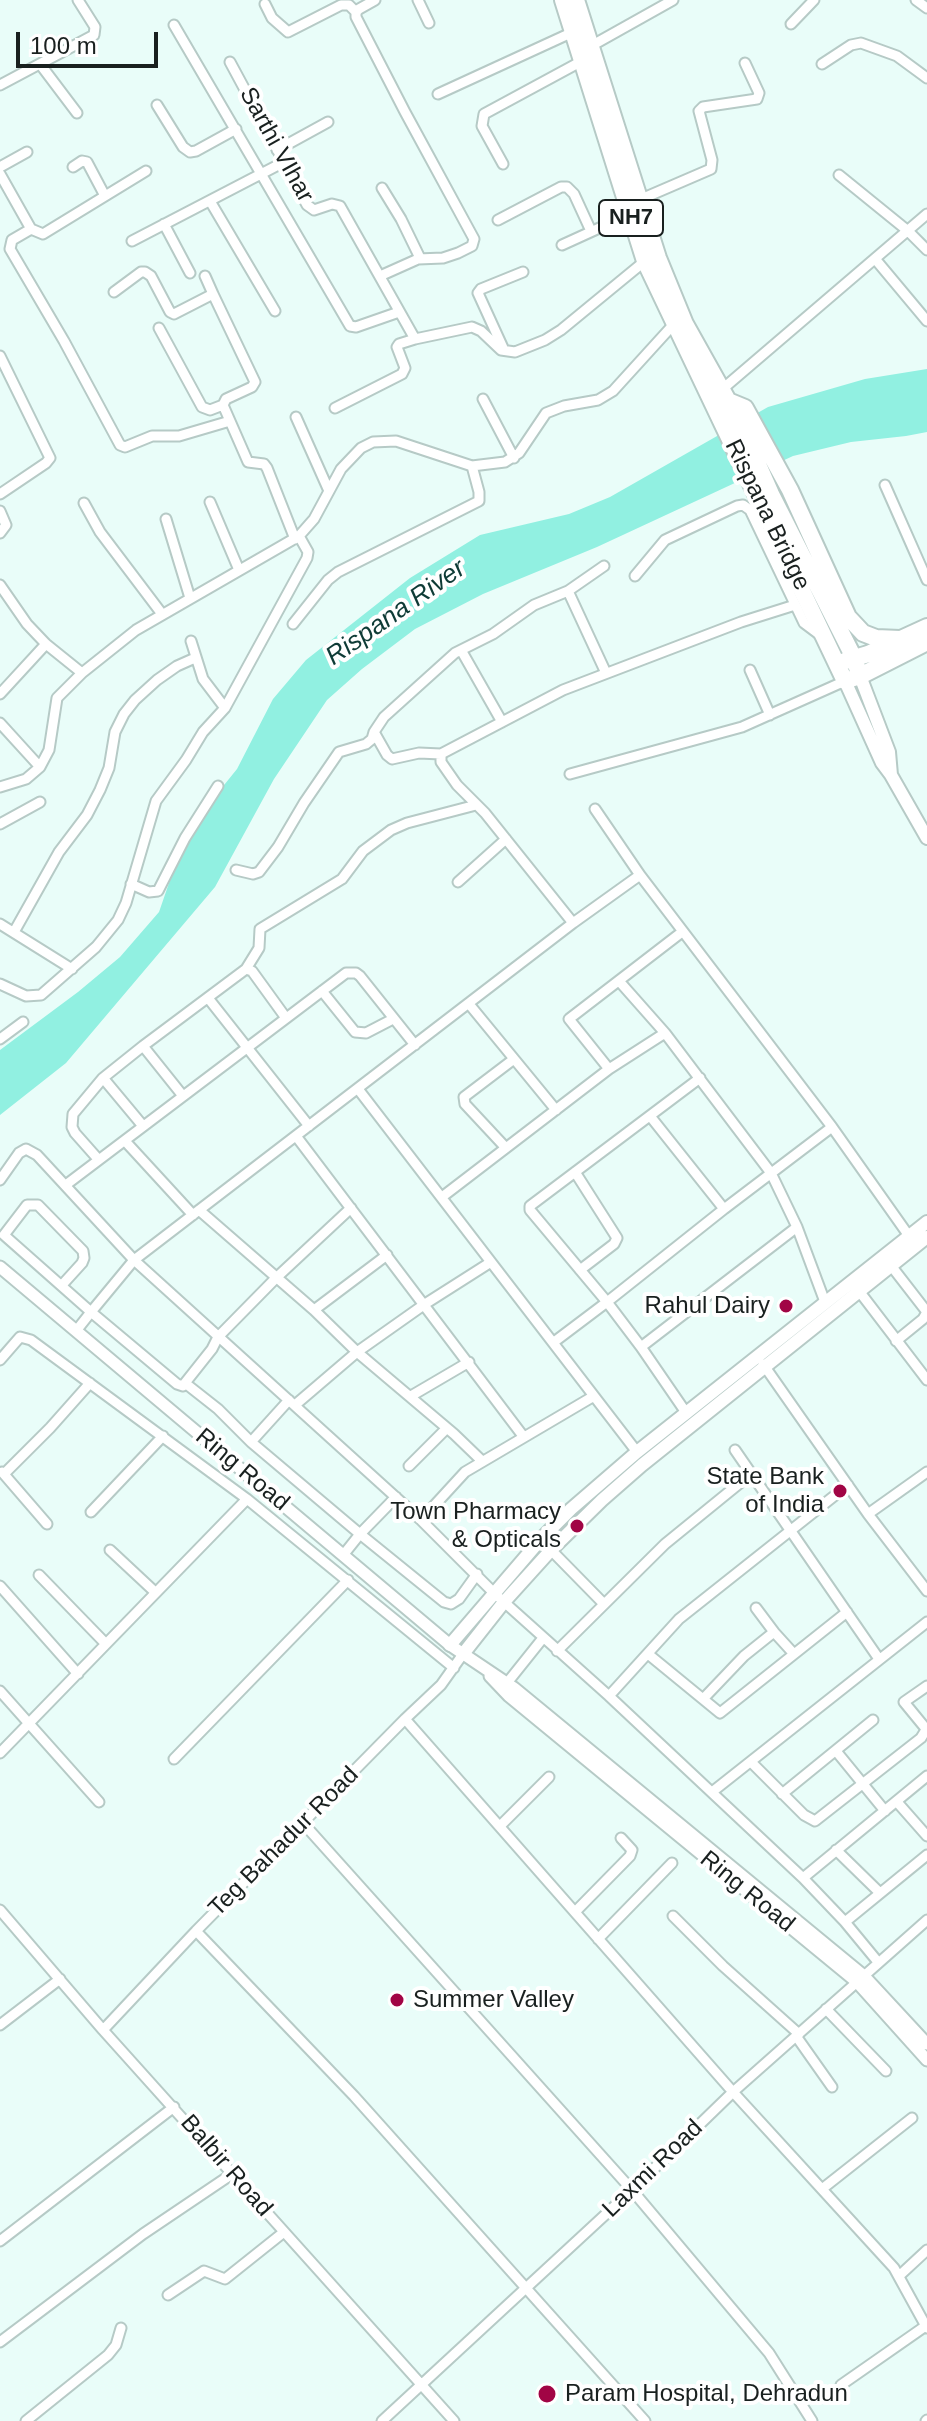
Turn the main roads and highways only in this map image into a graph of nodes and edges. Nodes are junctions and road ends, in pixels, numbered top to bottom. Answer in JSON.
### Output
{"nodes":[{"id":1,"x":563,"y":0,"type":"edge"},
{"id":2,"x":576,"y":0,"type":"edge"},
{"id":3,"x":634,"y":207,"type":"junction"},
{"id":4,"x":720,"y":397,"type":"junction"},
{"id":5,"x":736,"y":419,"type":"junction"},
{"id":6,"x":809,"y":602,"type":"junction"},
{"id":7,"x":927,"y":627,"type":"edge"},
{"id":8,"x":900,"y":639,"type":"junction"},
{"id":9,"x":927,"y":642,"type":"edge"},
{"id":10,"x":854,"y":658,"type":"junction"},
{"id":11,"x":835,"y":663,"type":"junction"},
{"id":12,"x":852,"y":679,"type":"junction"},
{"id":13,"x":927,"y":838,"type":"edge"},
{"id":14,"x":927,"y":1222,"type":"edge"},
{"id":15,"x":927,"y":1237,"type":"edge"},
{"id":16,"x":888,"y":1261,"type":"junction"},
{"id":17,"x":762,"y":1361,"type":"junction"},
{"id":18,"x":499,"y":1598,"type":"junction"},
{"id":19,"x":450,"y":1645,"type":"road end"},
{"id":20,"x":463,"y":1654,"type":"road end"}],
"edges":[{"from":1,"to":3,"type":"highway","number":"NH7"},
{"from":2,"to":3,"type":"highway","number":"NH7"},
{"from":3,"to":4,"type":"highway","number":"NH7"},
{"from":3,"to":4,"type":"highway","number":"NH7"},
{"from":4,"to":5,"type":"highway","number":"NH7"},
{"from":5,"to":6,"type":"highway","name":"Rispana Bridge","number":"NH7"},
{"from":5,"to":8,"type":"highway"},
{"from":6,"to":10,"type":"highway","number":"NH7"},
{"from":6,"to":11,"type":"highway","number":"NH7"},
{"from":7,"to":8,"type":"highway"},
{"from":8,"to":10,"type":"highway"},
{"from":9,"to":12,"type":"highway"},
{"from":10,"to":11,"type":"highway"},
{"from":10,"to":12,"type":"highway","number":"NH7"},
{"from":11,"to":12,"type":"highway","number":"NH7"},
{"from":12,"to":13,"type":"main road"},
{"from":14,"to":16,"type":"main road"},
{"from":15,"to":16,"type":"main road"},
{"from":16,"to":17,"type":"main road"},
{"from":16,"to":17,"type":"main road"},
{"from":17,"to":18,"type":"main road"},
{"from":17,"to":18,"type":"main road"},
{"from":18,"to":19,"type":"main road"},
{"from":18,"to":20,"type":"main road"}]}
